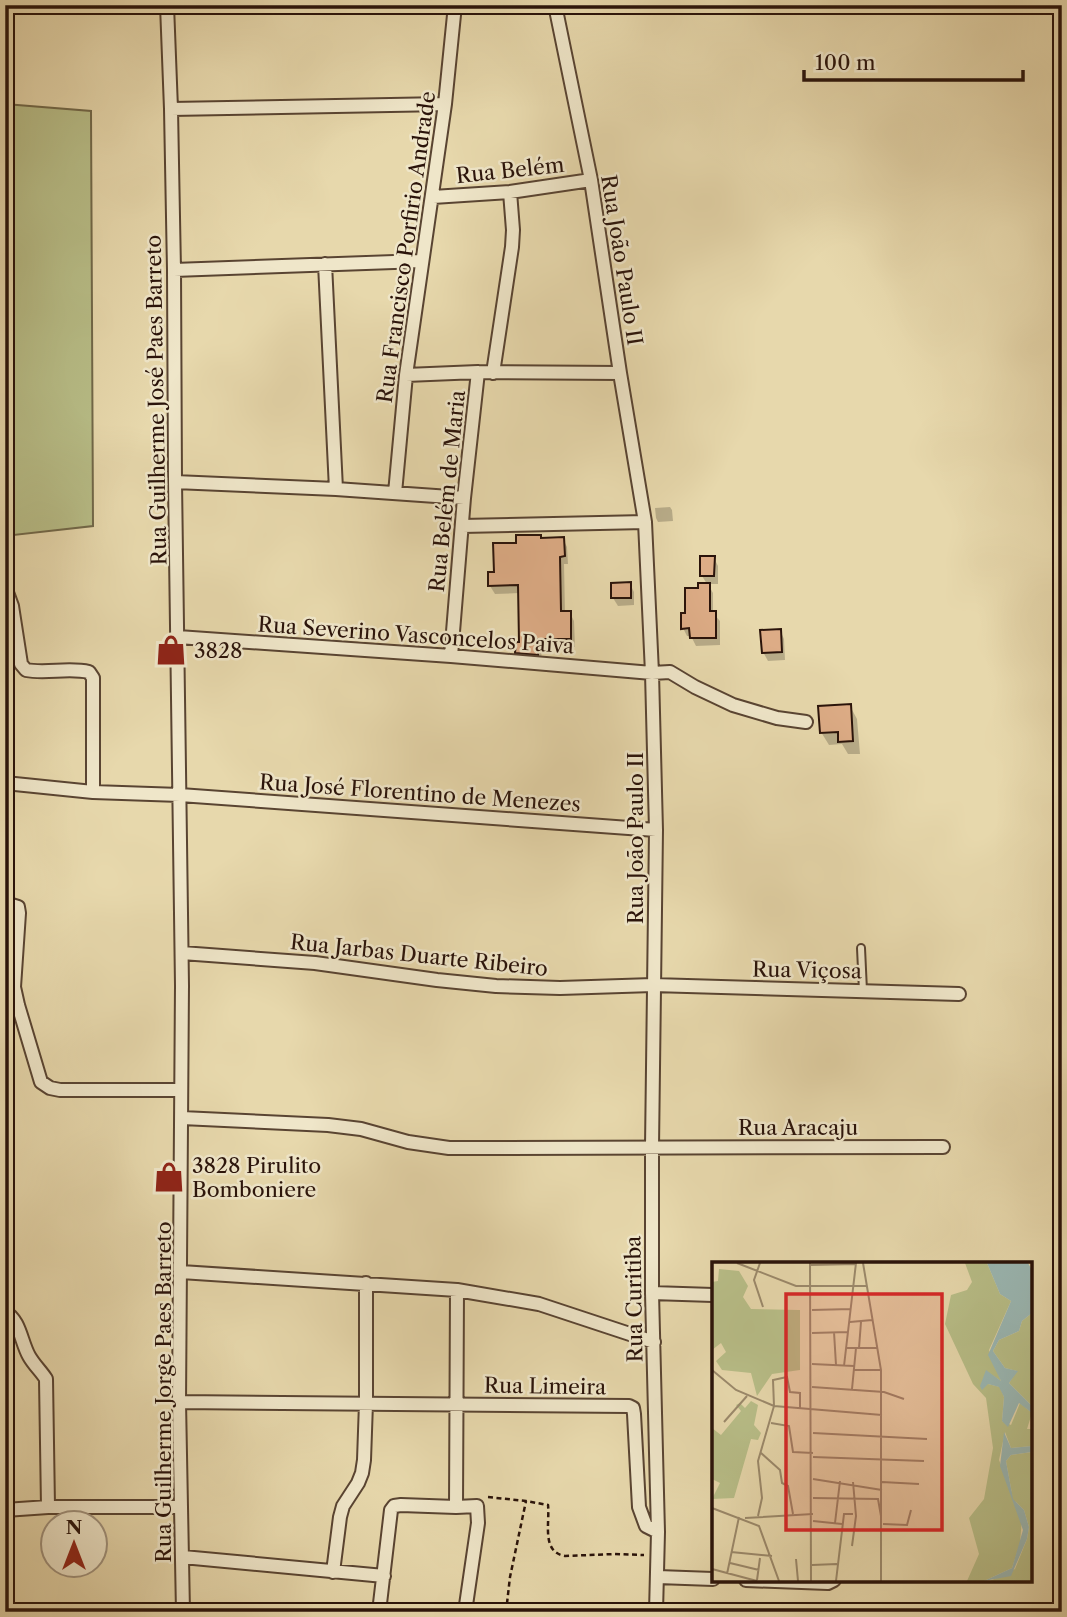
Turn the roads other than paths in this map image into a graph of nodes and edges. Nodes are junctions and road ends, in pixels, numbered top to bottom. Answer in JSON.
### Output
{"nodes":[{"id":1,"x":167,"y":5,"type":"edge"},
{"id":2,"x":455,"y":5,"type":"edge"},
{"id":3,"x":555,"y":5,"type":"edge"},
{"id":4,"x":445,"y":104,"type":"junction"},
{"id":5,"x":171,"y":109,"type":"junction"},
{"id":6,"x":591,"y":180,"type":"junction"},
{"id":7,"x":510,"y":192,"type":"junction"},
{"id":8,"x":433,"y":197,"type":"junction"},
{"id":9,"x":422,"y":261,"type":"junction"},
{"id":10,"x":325,"y":264,"type":"junction"},
{"id":11,"x":174,"y":270,"type":"junction"},
{"id":12,"x":478,"y":372,"type":"junction"},
{"id":13,"x":493,"y":373,"type":"junction"},
{"id":14,"x":620,"y":373,"type":"junction"},
{"id":15,"x":406,"y":375,"type":"junction"},
{"id":16,"x":175,"y":482,"type":"junction"},
{"id":17,"x":336,"y":489,"type":"junction"},
{"id":18,"x":395,"y":493,"type":"junction"},
{"id":19,"x":464,"y":498,"type":"junction"},
{"id":20,"x":645,"y":522,"type":"junction"},
{"id":21,"x":462,"y":526,"type":"junction"},
{"id":22,"x":5,"y":587,"type":"edge"},
{"id":23,"x":178,"y":637,"type":"junction"},
{"id":24,"x":451,"y":656,"type":"junction"},
{"id":25,"x":652,"y":673,"type":"junction"},
{"id":26,"x":806,"y":722,"type":"dead end"},
{"id":27,"x":5,"y":783,"type":"edge"},
{"id":28,"x":93,"y":792,"type":"junction"},
{"id":29,"x":180,"y":795,"type":"junction"},
{"id":30,"x":656,"y":830,"type":"junction"},
{"id":31,"x":5,"y":903,"type":"edge"},
{"id":32,"x":862,"y":948,"type":"dead end"},
{"id":33,"x":182,"y":953,"type":"junction"},
{"id":34,"x":653,"y":985,"type":"junction"},
{"id":35,"x":863,"y":991,"type":"junction"},
{"id":36,"x":959,"y":994,"type":"dead end"},
{"id":37,"x":181,"y":1090,"type":"junction"},
{"id":38,"x":182,"y":1118,"type":"junction"},
{"id":39,"x":652,"y":1147,"type":"junction"},
{"id":40,"x":943,"y":1147,"type":"dead end"},
{"id":41,"x":181,"y":1272,"type":"junction"},
{"id":42,"x":366,"y":1283,"type":"junction"},
{"id":43,"x":457,"y":1290,"type":"junction"},
{"id":44,"x":652,"y":1293,"type":"junction"},
{"id":45,"x":712,"y":1295,"type":"edge"},
{"id":46,"x":5,"y":1312,"type":"edge"},
{"id":47,"x":654,"y":1342,"type":"junction"},
{"id":48,"x":179,"y":1402,"type":"junction"},
{"id":49,"x":366,"y":1403,"type":"junction"},
{"id":50,"x":457,"y":1404,"type":"junction"},
{"id":51,"x":47,"y":1507,"type":"junction"},
{"id":52,"x":181,"y":1507,"type":"junction"},
{"id":53,"x":456,"y":1507,"type":"junction"},
{"id":54,"x":5,"y":1510,"type":"edge"},
{"id":55,"x":658,"y":1532,"type":"junction"},
{"id":56,"x":183,"y":1557,"type":"junction"},
{"id":57,"x":333,"y":1572,"type":"junction"},
{"id":58,"x":384,"y":1576,"type":"junction"},
{"id":59,"x":658,"y":1577,"type":"junction"},
{"id":60,"x":712,"y":1579,"type":"edge"},
{"id":61,"x":801,"y":1582,"type":"edge"},
{"id":62,"x":830,"y":1582,"type":"edge"},
{"id":63,"x":183,"y":1612,"type":"edge"},
{"id":64,"x":379,"y":1612,"type":"edge"},
{"id":65,"x":465,"y":1612,"type":"edge"},
{"id":66,"x":656,"y":1612,"type":"edge"}],
"edges":[{"from":1,"to":5,"type":"street","name":"Rua Guilherme José Paes Barreto"},
{"from":2,"to":4,"type":"street","name":"Rua Francisco Porfirio Andrade"},
{"from":3,"to":6,"type":"street","name":"Rua João Paulo II"},
{"from":4,"to":5,"type":"street"},
{"from":4,"to":8,"type":"street","name":"Rua Francisco Porfirio Andrade"},
{"from":5,"to":11,"type":"street","name":"Rua Guilherme José Paes Barreto"},
{"from":6,"to":7,"type":"street","name":"Rua Belém"},
{"from":6,"to":14,"type":"street","name":"Rua João Paulo II"},
{"from":7,"to":8,"type":"street","name":"Rua Belém"},
{"from":7,"to":13,"type":"street","name":"Rua Belém de Maria"},
{"from":8,"to":9,"type":"street","name":"Rua Francisco Porfirio Andrade"},
{"from":9,"to":10,"type":"street"},
{"from":9,"to":15,"type":"street","name":"Rua Francisco Porfirio Andrade"},
{"from":10,"to":11,"type":"street"},
{"from":10,"to":17,"type":"street"},
{"from":11,"to":16,"type":"street","name":"Rua Guilherme José Paes Barreto"},
{"from":12,"to":13,"type":"street","name":"Rua Belém de Maria"},
{"from":12,"to":15,"type":"street","name":"Rua Belém de Maria"},
{"from":12,"to":19,"type":"street","name":"Rua Belém de Maria"},
{"from":13,"to":14,"type":"street","name":"Rua Belém de Maria"},
{"from":14,"to":20,"type":"street","name":"Rua João Paulo II"},
{"from":15,"to":18,"type":"street","name":"Rua Francisco Porfirio Andrade"},
{"from":16,"to":17,"type":"street"},
{"from":16,"to":23,"type":"street","name":"Rua Guilherme José Paes Barreto"},
{"from":17,"to":18,"type":"street"},
{"from":18,"to":19,"type":"street"},
{"from":19,"to":21,"type":"street","name":"Rua Belém de Maria"},
{"from":20,"to":21,"type":"street"},
{"from":20,"to":25,"type":"street","name":"Rua João Paulo II"},
{"from":21,"to":24,"type":"street","name":"Rua Belém de Maria"},
{"from":22,"to":28,"type":"street"},
{"from":23,"to":24,"type":"street","name":"Rua Severino Vasconcelos Paiva"},
{"from":23,"to":29,"type":"street","name":"Rua Guilherme José Paes Barreto"},
{"from":24,"to":25,"type":"street","name":"Rua Severino Vasconcelos Paiva"},
{"from":25,"to":26,"type":"street","name":"Rua Severino Vasconcelos Paiva"},
{"from":25,"to":30,"type":"street","name":"Rua João Paulo II"},
{"from":27,"to":28,"type":"street","name":"Rua José Florentino de Menezes"},
{"from":28,"to":29,"type":"street","name":"Rua José Florentino de Menezes"},
{"from":29,"to":30,"type":"street","name":"Rua José Florentino de Menezes"},
{"from":29,"to":33,"type":"street","name":"Rua Guilherme Jorge Paes Barreto"},
{"from":30,"to":34,"type":"street","name":"Rua João Paulo II"},
{"from":31,"to":37,"type":"street"},
{"from":32,"to":35,"type":"lane"},
{"from":33,"to":34,"type":"street","name":"Rua Jarbas Duarte Ribeiro"},
{"from":33,"to":37,"type":"street","name":"Rua Guilherme Jorge Paes Barreto"},
{"from":34,"to":35,"type":"street","name":"Rua Viçosa"},
{"from":34,"to":39,"type":"street","name":"Rua Curitiba"},
{"from":35,"to":36,"type":"street","name":"Rua Viçosa"},
{"from":37,"to":38,"type":"street","name":"Rua Guilherme Jorge Paes Barreto"},
{"from":38,"to":39,"type":"street","name":"Rua Aracaju"},
{"from":38,"to":41,"type":"street","name":"Rua Guilherme Jorge Paes Barreto"},
{"from":39,"to":40,"type":"street","name":"Rua Aracaju"},
{"from":39,"to":44,"type":"street","name":"Rua Curitiba"},
{"from":41,"to":42,"type":"street"},
{"from":41,"to":48,"type":"street","name":"Rua Guilherme Jorge Paes Barreto"},
{"from":42,"to":43,"type":"street"},
{"from":42,"to":49,"type":"street"},
{"from":43,"to":47,"type":"street"},
{"from":43,"to":50,"type":"street"},
{"from":44,"to":45,"type":"street"},
{"from":44,"to":47,"type":"street","name":"Rua Curitiba"},
{"from":46,"to":51,"type":"street"},
{"from":47,"to":55,"type":"street","name":"Rua Curitiba"},
{"from":48,"to":49,"type":"street","name":"Rua Limeira"},
{"from":48,"to":52,"type":"street","name":"Rua Guilherme Jorge Paes Barreto"},
{"from":49,"to":50,"type":"street","name":"Rua Limeira"},
{"from":49,"to":57,"type":"street"},
{"from":50,"to":53,"type":"street"},
{"from":50,"to":55,"type":"street","name":"Rua Limeira"},
{"from":51,"to":52,"type":"street"},
{"from":51,"to":54,"type":"street"},
{"from":52,"to":56,"type":"street","name":"Rua Guilherme Jorge Paes Barreto"},
{"from":53,"to":58,"type":"street"},
{"from":53,"to":65,"type":"street"},
{"from":55,"to":59,"type":"street","name":"Rua Curitiba"},
{"from":56,"to":57,"type":"street"},
{"from":56,"to":63,"type":"street","name":"Rua Guilherme Jorge Paes Barreto"},
{"from":57,"to":58,"type":"street"},
{"from":58,"to":64,"type":"street"},
{"from":59,"to":60,"type":"street"},
{"from":59,"to":66,"type":"street","name":"Rua Curitiba"},
{"from":61,"to":62,"type":"street"}]}
